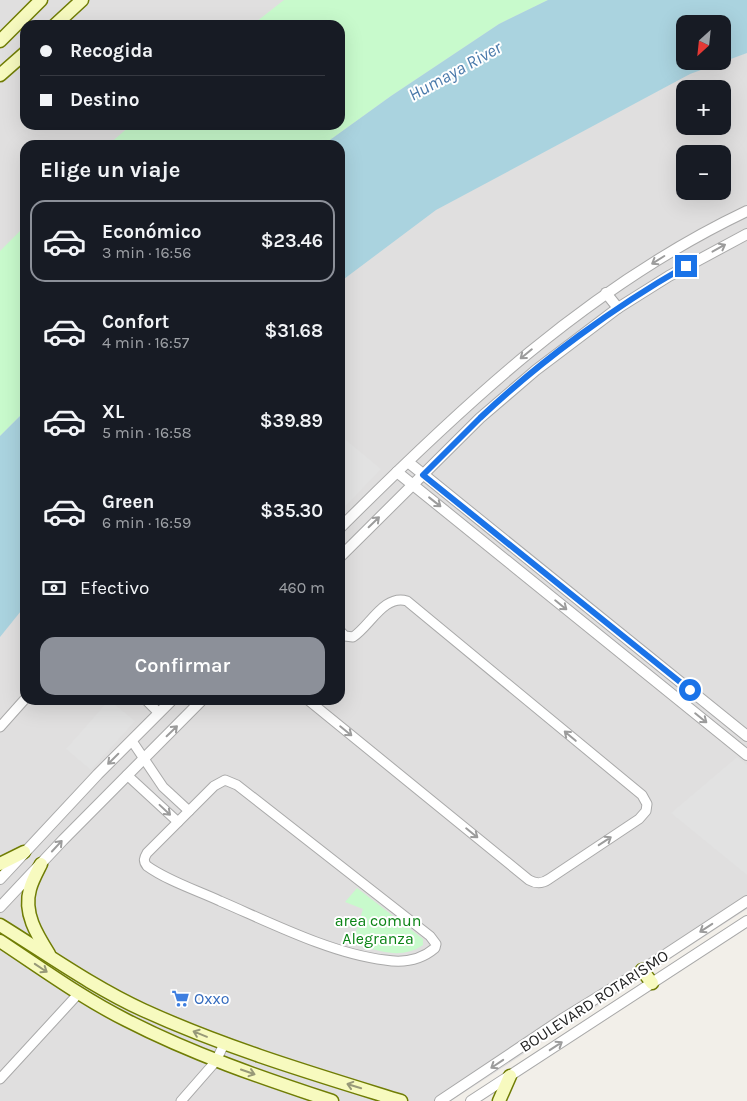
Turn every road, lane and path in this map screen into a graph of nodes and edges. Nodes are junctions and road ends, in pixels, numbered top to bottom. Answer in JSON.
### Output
{"nodes":[{"id":1,"x":41,"y":0,"type":"edge"},
{"id":2,"x":82,"y":0,"type":"edge"},
{"id":3,"x":21,"y":20,"type":"edge"},
{"id":4,"x":60,"y":20,"type":"edge"},
{"id":5,"x":20,"y":21,"type":"edge"},
{"id":6,"x":0,"y":41,"type":"edge"},
{"id":7,"x":20,"y":57,"type":"edge"},
{"id":8,"x":0,"y":75,"type":"edge"},
{"id":9,"x":747,"y":211,"type":"edge"},
{"id":10,"x":747,"y":234,"type":"edge"},
{"id":11,"x":606,"y":293,"type":"junction"},
{"id":12,"x":618,"y":308,"type":"junction"},
{"id":13,"x":408,"y":462,"type":"junction"},
{"id":14,"x":397,"y":472,"type":"junction"},
{"id":15,"x":423,"y":475,"type":"junction"},
{"id":16,"x":412,"y":484,"type":"junction"},
{"id":17,"x":345,"y":523,"type":"edge"},
{"id":18,"x":345,"y":552,"type":"edge"},
{"id":19,"x":345,"y":636,"type":"edge"},
{"id":20,"x":20,"y":705,"type":"edge"},
{"id":21,"x":151,"y":705,"type":"edge"},
{"id":22,"x":167,"y":705,"type":"edge"},
{"id":23,"x":197,"y":705,"type":"edge"},
{"id":24,"x":314,"y":705,"type":"edge"},
{"id":25,"x":159,"y":713,"type":"junction"},
{"id":26,"x":0,"y":727,"type":"edge"},
{"id":27,"x":747,"y":736,"type":"edge"},
{"id":28,"x":132,"y":741,"type":"junction"},
{"id":29,"x":747,"y":756,"type":"edge"},
{"id":30,"x":144,"y":757,"type":"junction"},
{"id":31,"x":127,"y":775,"type":"junction"},
{"id":32,"x":163,"y":787,"type":"junction"},
{"id":33,"x":152,"y":798,"type":"junction"},
{"id":34,"x":190,"y":811,"type":"junction"},
{"id":35,"x":178,"y":822,"type":"junction"},
{"id":36,"x":24,"y":852,"type":"junction"},
{"id":37,"x":0,"y":864,"type":"edge"},
{"id":38,"x":41,"y":864,"type":"junction"},
{"id":39,"x":0,"y":879,"type":"edge"},
{"id":40,"x":747,"y":901,"type":"edge"},
{"id":41,"x":0,"y":907,"type":"edge"},
{"id":42,"x":747,"y":921,"type":"edge"},
{"id":43,"x":0,"y":925,"type":"edge"},
{"id":44,"x":0,"y":941,"type":"edge"},
{"id":45,"x":52,"y":958,"type":"junction"},
{"id":46,"x":642,"y":970,"type":"junction"},
{"id":47,"x":652,"y":983,"type":"junction"},
{"id":48,"x":79,"y":993,"type":"junction"},
{"id":49,"x":224,"y":1044,"type":"junction"},
{"id":50,"x":216,"y":1061,"type":"junction"},
{"id":51,"x":510,"y":1076,"type":"junction"},
{"id":52,"x":0,"y":1079,"type":"edge"},
{"id":53,"x":328,"y":1100,"type":"edge"},
{"id":54,"x":181,"y":1101,"type":"edge"},
{"id":55,"x":401,"y":1101,"type":"edge"},
{"id":56,"x":440,"y":1101,"type":"edge"},
{"id":57,"x":472,"y":1101,"type":"edge"},
{"id":58,"x":499,"y":1101,"type":"edge"}],
"edges":[{"from":1,"to":3,"type":"main road"},
{"from":2,"to":4,"type":"main road"},
{"from":5,"to":6,"type":"main road"},
{"from":7,"to":8,"type":"main road"},
{"from":9,"to":11,"type":"street","one_way":true},
{"from":12,"to":10,"type":"street","one_way":true},
{"from":11,"to":12,"type":"street"},
{"from":11,"to":13,"type":"street","one_way":true},
{"from":12,"to":15,"type":"street"},
{"from":13,"to":14,"type":"street"},
{"from":13,"to":15,"type":"street"},
{"from":14,"to":16,"type":"street"},
{"from":14,"to":17,"type":"street"},
{"from":15,"to":16,"type":"street"},
{"from":15,"to":27,"type":"street"},
{"from":18,"to":16,"type":"street","one_way":true},
{"from":16,"to":29,"type":"street","one_way":true},
{"from":24,"to":19,"type":"street","one_way":true},
{"from":20,"to":26,"type":"street"},
{"from":21,"to":25,"type":"street"},
{"from":22,"to":25,"type":"street"},
{"from":30,"to":23,"type":"street","one_way":true},
{"from":25,"to":28,"type":"street"},
{"from":28,"to":30,"type":"street"},
{"from":28,"to":36,"type":"street","one_way":true},
{"from":30,"to":31,"type":"street"},
{"from":30,"to":32,"type":"street"},
{"from":31,"to":33,"type":"street"},
{"from":38,"to":31,"type":"street","one_way":true},
{"from":32,"to":33,"type":"street"},
{"from":32,"to":34,"type":"street"},
{"from":33,"to":35,"type":"street","one_way":true},
{"from":34,"to":35,"type":"street"},
{"from":34,"to":35,"type":"street"},
{"from":36,"to":37,"type":"main road"},
{"from":36,"to":39,"type":"street"},
{"from":38,"to":41,"type":"street"},
{"from":38,"to":45,"type":"main road"},
{"from":40,"to":46,"type":"street","name":"BOULEVARD ROTARISMO","one_way":true},
{"from":42,"to":47,"type":"street","name":"BOULEVARD ROTARISMO"},
{"from":43,"to":45,"type":"main road"},
{"from":44,"to":48,"type":"main road","one_way":true},
{"from":49,"to":45,"type":"main road","one_way":true},
{"from":46,"to":47,"type":"main road"},
{"from":46,"to":56,"type":"street","name":"BOULEVARD ROTARISMO","one_way":true},
{"from":51,"to":47,"type":"street","name":"BOULEVARD ROTARISMO","one_way":true},
{"from":48,"to":50,"type":"main road"},
{"from":48,"to":52,"type":"street"},
{"from":49,"to":50,"type":"street"},
{"from":55,"to":49,"type":"main road","one_way":true},
{"from":50,"to":53,"type":"main road","one_way":true},
{"from":50,"to":54,"type":"street"},
{"from":51,"to":57,"type":"street","name":"BOULEVARD ROTARISMO"},
{"from":51,"to":58,"type":"main road"}]}
